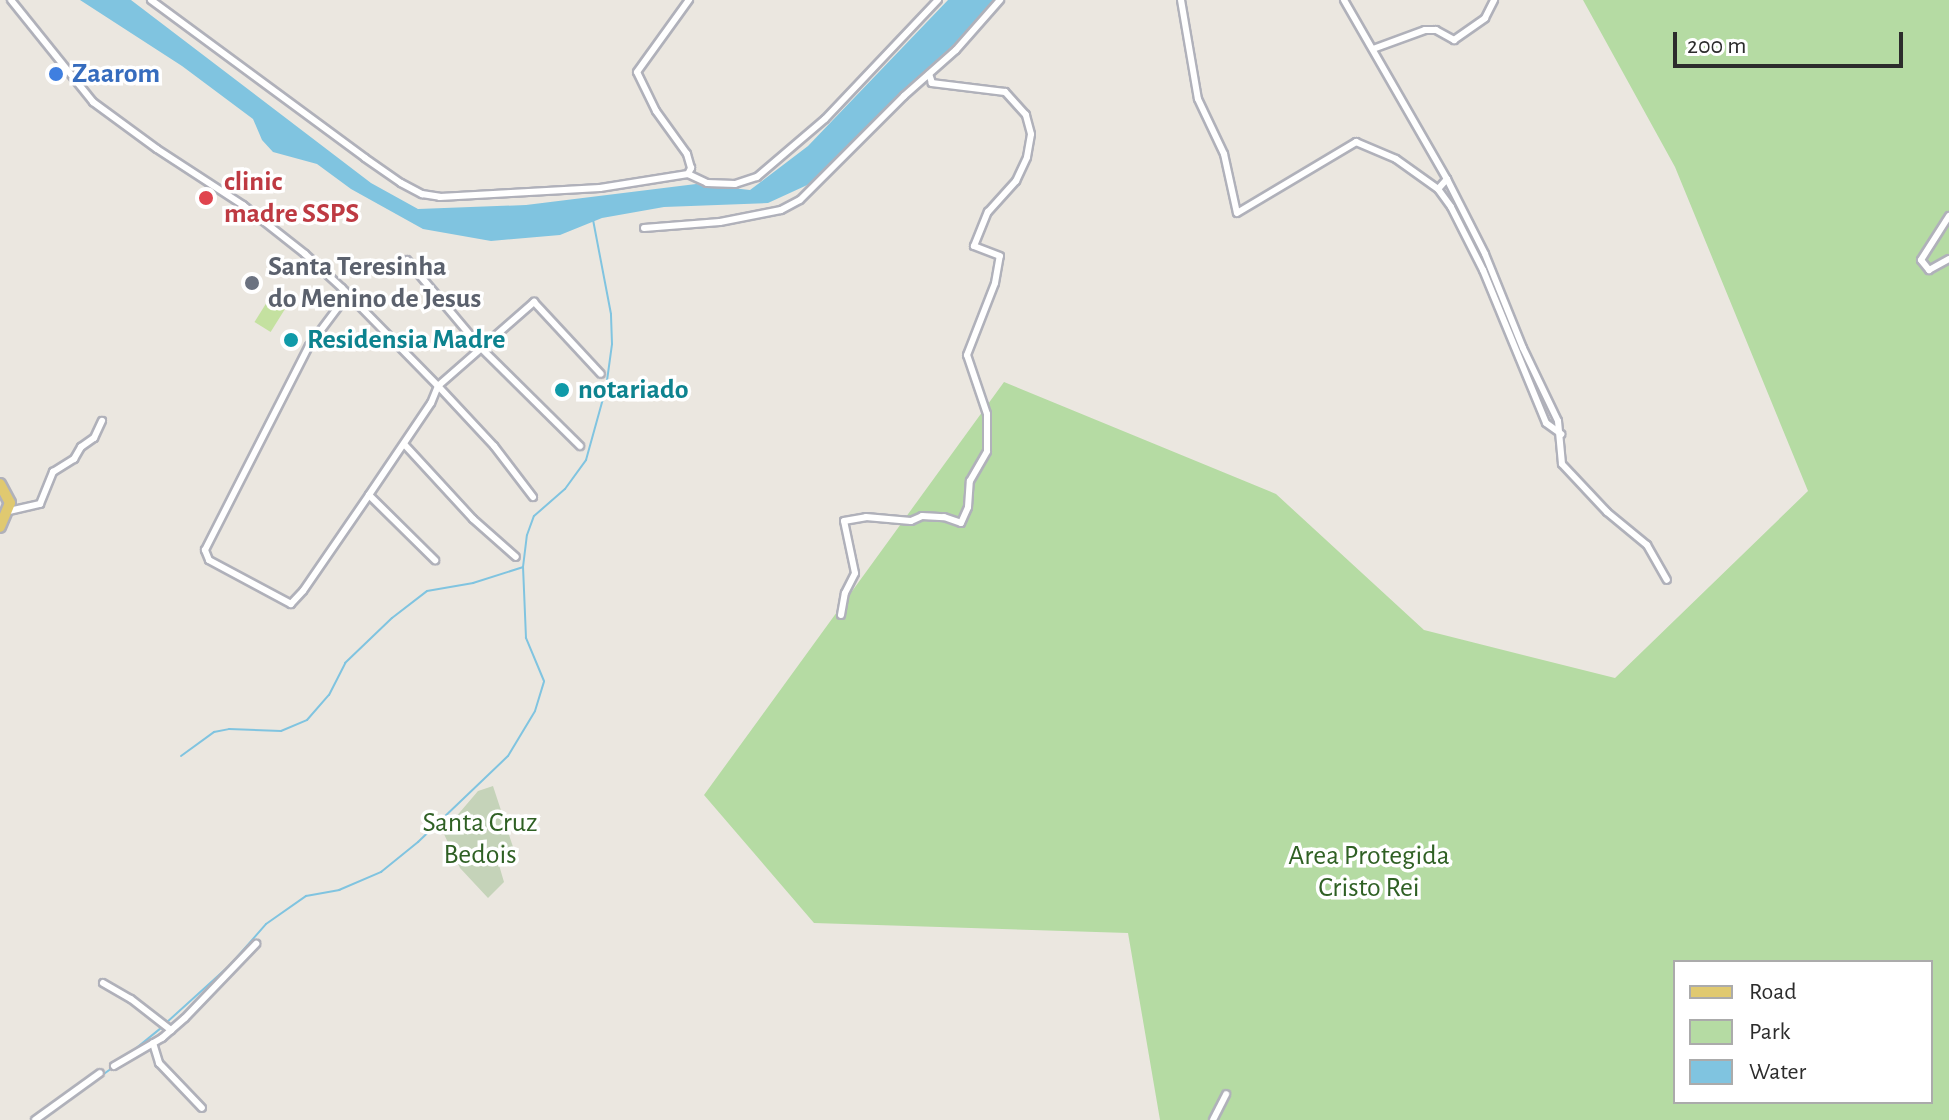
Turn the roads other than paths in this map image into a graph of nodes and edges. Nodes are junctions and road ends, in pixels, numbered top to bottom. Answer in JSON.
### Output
{"nodes":[{"id":1,"x":11,"y":0,"type":"edge"},
{"id":2,"x":151,"y":0,"type":"edge"},
{"id":3,"x":689,"y":0,"type":"edge"},
{"id":4,"x":938,"y":0,"type":"edge"},
{"id":5,"x":1000,"y":0,"type":"edge"},
{"id":6,"x":1181,"y":0,"type":"edge"},
{"id":7,"x":1344,"y":0,"type":"edge"},
{"id":8,"x":1494,"y":0,"type":"edge"},
{"id":9,"x":1373,"y":49,"type":"junction"},
{"id":10,"x":929,"y":74,"type":"junction"},
{"id":11,"x":688,"y":174,"type":"junction"},
{"id":12,"x":1447,"y":179,"type":"junction"},
{"id":13,"x":1438,"y":189,"type":"junction"},
{"id":14,"x":1949,"y":216,"type":"edge"},
{"id":15,"x":644,"y":228,"type":"dead end"},
{"id":16,"x":1949,"y":259,"type":"edge"},
{"id":17,"x":407,"y":260,"type":"dead end"},
{"id":18,"x":348,"y":294,"type":"junction"},
{"id":19,"x":482,"y":349,"type":"junction"},
{"id":20,"x":601,"y":374,"type":"dead end"},
{"id":21,"x":438,"y":386,"type":"junction"},
{"id":22,"x":102,"y":421,"type":"dead end"},
{"id":23,"x":1561,"y":434,"type":"junction"},
{"id":24,"x":404,"y":444,"type":"junction"},
{"id":25,"x":580,"y":446,"type":"dead end"},
{"id":26,"x":0,"y":484,"type":"edge"},
{"id":27,"x":369,"y":495,"type":"junction"},
{"id":28,"x":533,"y":497,"type":"dead end"},
{"id":29,"x":9,"y":511,"type":"junction"},
{"id":30,"x":0,"y":527,"type":"edge"},
{"id":31,"x":516,"y":557,"type":"dead end"},
{"id":32,"x":435,"y":560,"type":"dead end"},
{"id":33,"x":1667,"y":580,"type":"dead end"},
{"id":34,"x":841,"y":615,"type":"dead end"},
{"id":35,"x":256,"y":944,"type":"dead end"},
{"id":36,"x":103,"y":983,"type":"dead end"},
{"id":37,"x":171,"y":1030,"type":"junction"},
{"id":38,"x":153,"y":1043,"type":"junction"},
{"id":39,"x":114,"y":1066,"type":"dead end"},
{"id":40,"x":100,"y":1073,"type":"dead end"},
{"id":41,"x":1226,"y":1094,"type":"dead end"},
{"id":42,"x":202,"y":1108,"type":"dead end"},
{"id":43,"x":35,"y":1120,"type":"edge"},
{"id":44,"x":1213,"y":1120,"type":"edge"}],
"edges":[{"from":1,"to":18,"type":"street"},
{"from":2,"to":11,"type":"street"},
{"from":3,"to":11,"type":"street"},
{"from":4,"to":11,"type":"street"},
{"from":5,"to":10,"type":"street"},
{"from":6,"to":13,"type":"street"},
{"from":7,"to":9,"type":"street"},
{"from":8,"to":9,"type":"street"},
{"from":9,"to":12,"type":"street"},
{"from":10,"to":15,"type":"street"},
{"from":10,"to":34,"type":"street"},
{"from":12,"to":13,"type":"street"},
{"from":12,"to":23,"type":"street"},
{"from":13,"to":23,"type":"street"},
{"from":14,"to":16,"type":"street"},
{"from":17,"to":19,"type":"street"},
{"from":18,"to":21,"type":"street"},
{"from":18,"to":27,"type":"street"},
{"from":19,"to":20,"type":"street"},
{"from":19,"to":21,"type":"street"},
{"from":19,"to":25,"type":"street"},
{"from":21,"to":24,"type":"street"},
{"from":21,"to":28,"type":"street"},
{"from":22,"to":29,"type":"street"},
{"from":23,"to":33,"type":"street"},
{"from":24,"to":27,"type":"street"},
{"from":24,"to":31,"type":"street"},
{"from":26,"to":29,"type":"main road"},
{"from":27,"to":32,"type":"street"},
{"from":29,"to":30,"type":"main road"},
{"from":35,"to":37,"type":"street"},
{"from":36,"to":37,"type":"street"},
{"from":37,"to":38,"type":"street"},
{"from":38,"to":39,"type":"street"},
{"from":38,"to":42,"type":"street"},
{"from":40,"to":43,"type":"street"},
{"from":41,"to":44,"type":"street"}]}
